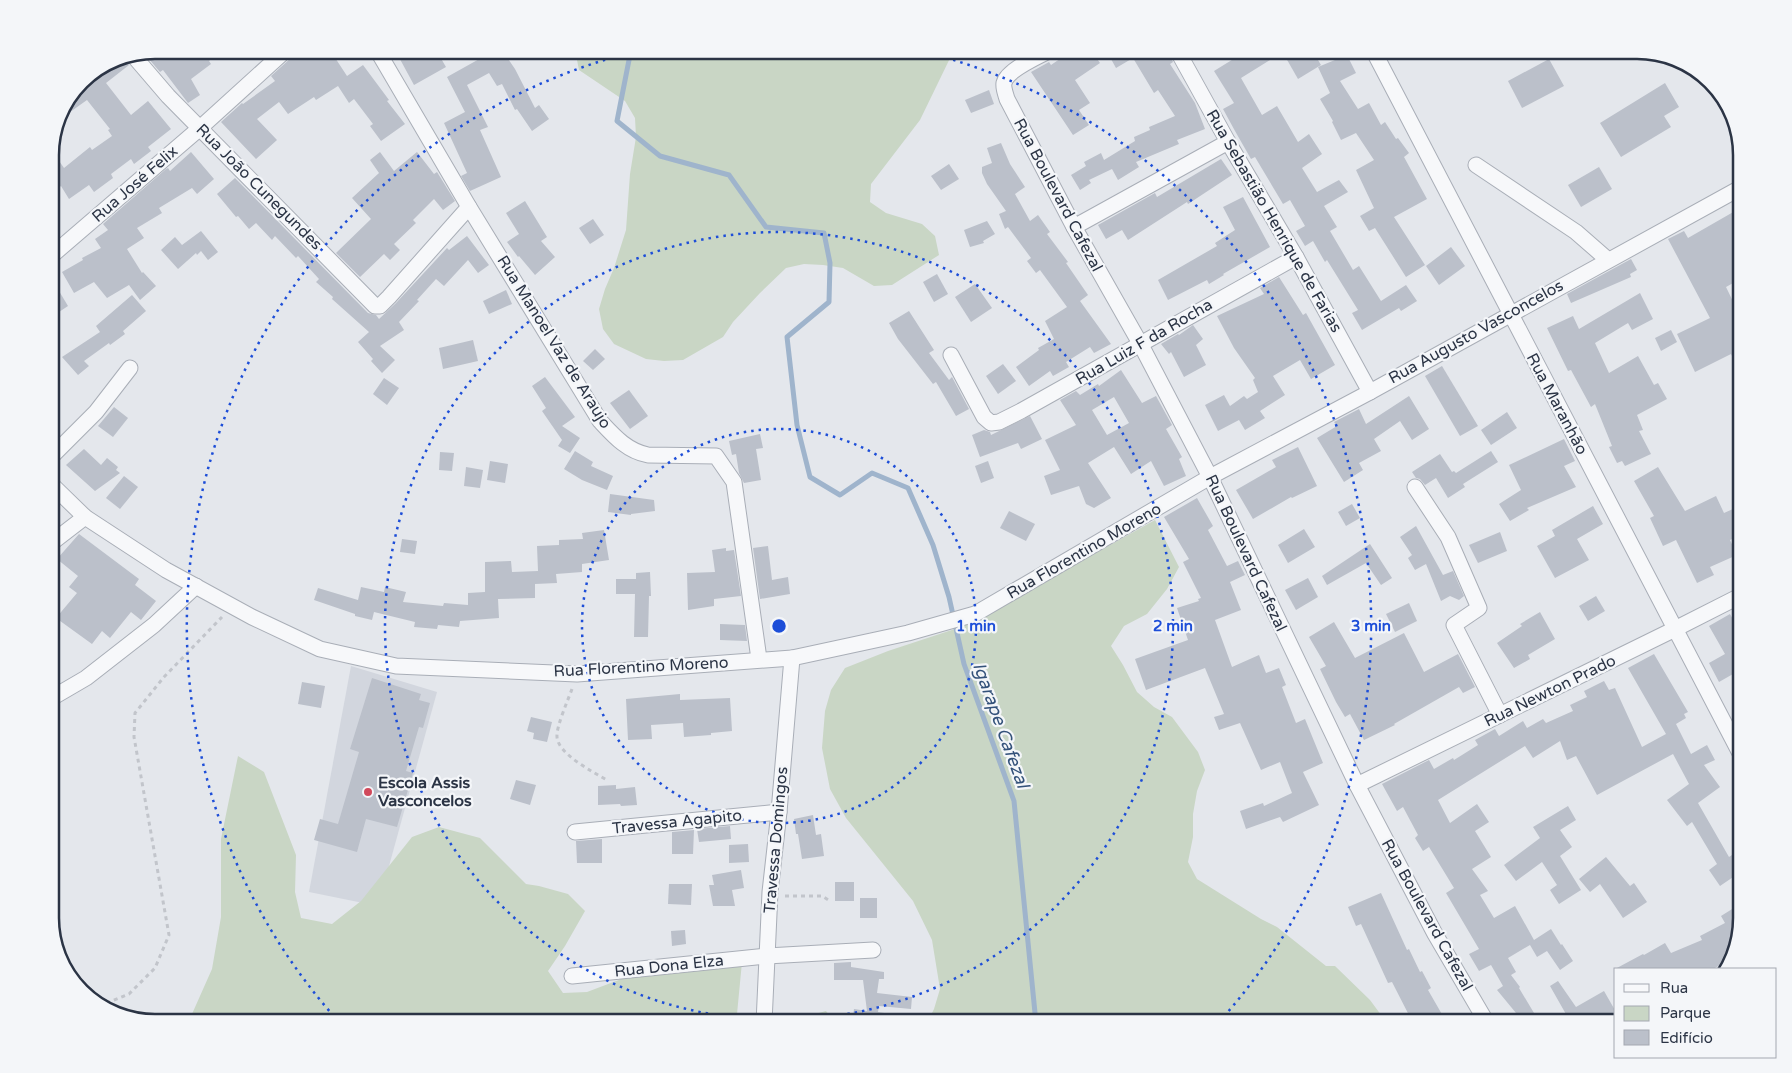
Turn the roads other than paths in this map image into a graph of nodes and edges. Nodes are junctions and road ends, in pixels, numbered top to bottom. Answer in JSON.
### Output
{"nodes":[{"id":1,"x":276,"y":59,"type":"edge"},
{"id":2,"x":382,"y":59,"type":"edge"},
{"id":3,"x":1034,"y":59,"type":"edge"},
{"id":4,"x":1182,"y":59,"type":"edge"},
{"id":5,"x":1378,"y":59,"type":"edge"},
{"id":6,"x":138,"y":61,"type":"edge"},
{"id":7,"x":200,"y":128,"type":"junction"},
{"id":8,"x":1228,"y":142,"type":"junction"},
{"id":9,"x":1476,"y":165,"type":"dead end"},
{"id":10,"x":1733,"y":192,"type":"edge"},
{"id":11,"x":469,"y":206,"type":"junction"},
{"id":12,"x":1074,"y":228,"type":"junction"},
{"id":13,"x":59,"y":249,"type":"edge"},
{"id":14,"x":1296,"y":257,"type":"junction"},
{"id":15,"x":1608,"y":260,"type":"junction"},
{"id":16,"x":1510,"y":314,"type":"junction"},
{"id":17,"x":1141,"y":345,"type":"junction"},
{"id":18,"x":951,"y":355,"type":"dead end"},
{"id":19,"x":130,"y":368,"type":"dead end"},
{"id":20,"x":1370,"y":392,"type":"junction"},
{"id":21,"x":59,"y":449,"type":"edge"},
{"id":22,"x":1210,"y":477,"type":"junction"},
{"id":23,"x":1416,"y":487,"type":"dead end"},
{"id":24,"x":59,"y":492,"type":"edge"},
{"id":25,"x":85,"y":517,"type":"junction"},
{"id":26,"x":59,"y":537,"type":"edge"},
{"id":27,"x":196,"y":586,"type":"junction"},
{"id":28,"x":1733,"y":600,"type":"edge"},
{"id":29,"x":1675,"y":629,"type":"junction"},
{"id":30,"x":792,"y":658,"type":"junction"},
{"id":31,"x":759,"y":659,"type":"junction"},
{"id":32,"x":59,"y":694,"type":"edge"},
{"id":33,"x":1500,"y":715,"type":"junction"},
{"id":34,"x":1733,"y":741,"type":"edge"},
{"id":35,"x":1356,"y":785,"type":"junction"},
{"id":36,"x":779,"y":812,"type":"junction"},
{"id":37,"x":575,"y":832,"type":"dead end"},
{"id":38,"x":873,"y":950,"type":"dead end"},
{"id":39,"x":767,"y":956,"type":"junction"},
{"id":40,"x":572,"y":976,"type":"dead end"},
{"id":41,"x":764,"y":1014,"type":"edge"},
{"id":42,"x":1482,"y":1014,"type":"edge"}],
"edges":[{"from":1,"to":7,"type":"street","name":"Rua José Felix"},
{"from":2,"to":11,"type":"street","name":"Rua Manoel Vaz de Araujo"},
{"from":3,"to":12,"type":"street","name":"Rua Boulevard Cafezal"},
{"from":4,"to":8,"type":"street","name":"Rua Sebastião Henrique de Farias"},
{"from":5,"to":16,"type":"street","name":"Rua Maranhão"},
{"from":6,"to":7,"type":"street","name":"Rua João Cunegundes"},
{"from":7,"to":11,"type":"street","name":"Rua João Cunegundes"},
{"from":7,"to":13,"type":"street","name":"Rua José Felix"},
{"from":8,"to":12,"type":"street"},
{"from":8,"to":14,"type":"street","name":"Rua Sebastião Henrique de Farias"},
{"from":9,"to":15,"type":"street"},
{"from":10,"to":15,"type":"street","name":"Rua Augusto Vasconcelos"},
{"from":11,"to":31,"type":"street","name":"Rua Manoel Vaz de Araujo"},
{"from":12,"to":17,"type":"street","name":"Rua Boulevard Cafezal"},
{"from":14,"to":17,"type":"street","name":"Rua Luiz F da Rocha"},
{"from":14,"to":20,"type":"street","name":"Rua Sebastião Henrique de Farias"},
{"from":15,"to":16,"type":"street","name":"Rua Augusto Vasconcelos"},
{"from":16,"to":20,"type":"street","name":"Rua Augusto Vasconcelos"},
{"from":16,"to":29,"type":"street","name":"Rua Maranhão"},
{"from":17,"to":18,"type":"street","name":"Rua Luiz F da Rocha"},
{"from":17,"to":22,"type":"street","name":"Rua Boulevard Cafezal"},
{"from":19,"to":21,"type":"street"},
{"from":20,"to":22,"type":"street","name":"Rua Augusto Vasconcelos"},
{"from":22,"to":30,"type":"street","name":"Rua Florentino Moreno"},
{"from":22,"to":35,"type":"street","name":"Rua Boulevard Cafezal"},
{"from":23,"to":33,"type":"street"},
{"from":24,"to":25,"type":"street","name":"Rua Florentino Moreno"},
{"from":25,"to":26,"type":"street"},
{"from":25,"to":27,"type":"street","name":"Rua Florentino Moreno"},
{"from":27,"to":31,"type":"street","name":"Rua Florentino Moreno"},
{"from":27,"to":32,"type":"street"},
{"from":28,"to":29,"type":"street","name":"Rua Newton Prado"},
{"from":29,"to":33,"type":"street","name":"Rua Newton Prado"},
{"from":29,"to":34,"type":"street","name":"Rua Maranhão"},
{"from":30,"to":31,"type":"street","name":"Rua Florentino Moreno"},
{"from":30,"to":36,"type":"street","name":"Travessa Domingos"},
{"from":33,"to":35,"type":"street","name":"Rua Newton Prado"},
{"from":35,"to":42,"type":"street","name":"Rua Boulevard Cafezal"},
{"from":36,"to":37,"type":"street","name":"Travessa Agapito"},
{"from":36,"to":39,"type":"street","name":"Travessa Domingos"},
{"from":38,"to":39,"type":"street","name":"Rua Dona Elza"},
{"from":39,"to":40,"type":"street","name":"Rua Dona Elza"},
{"from":39,"to":41,"type":"street","name":"Travessa Domingos"}]}
